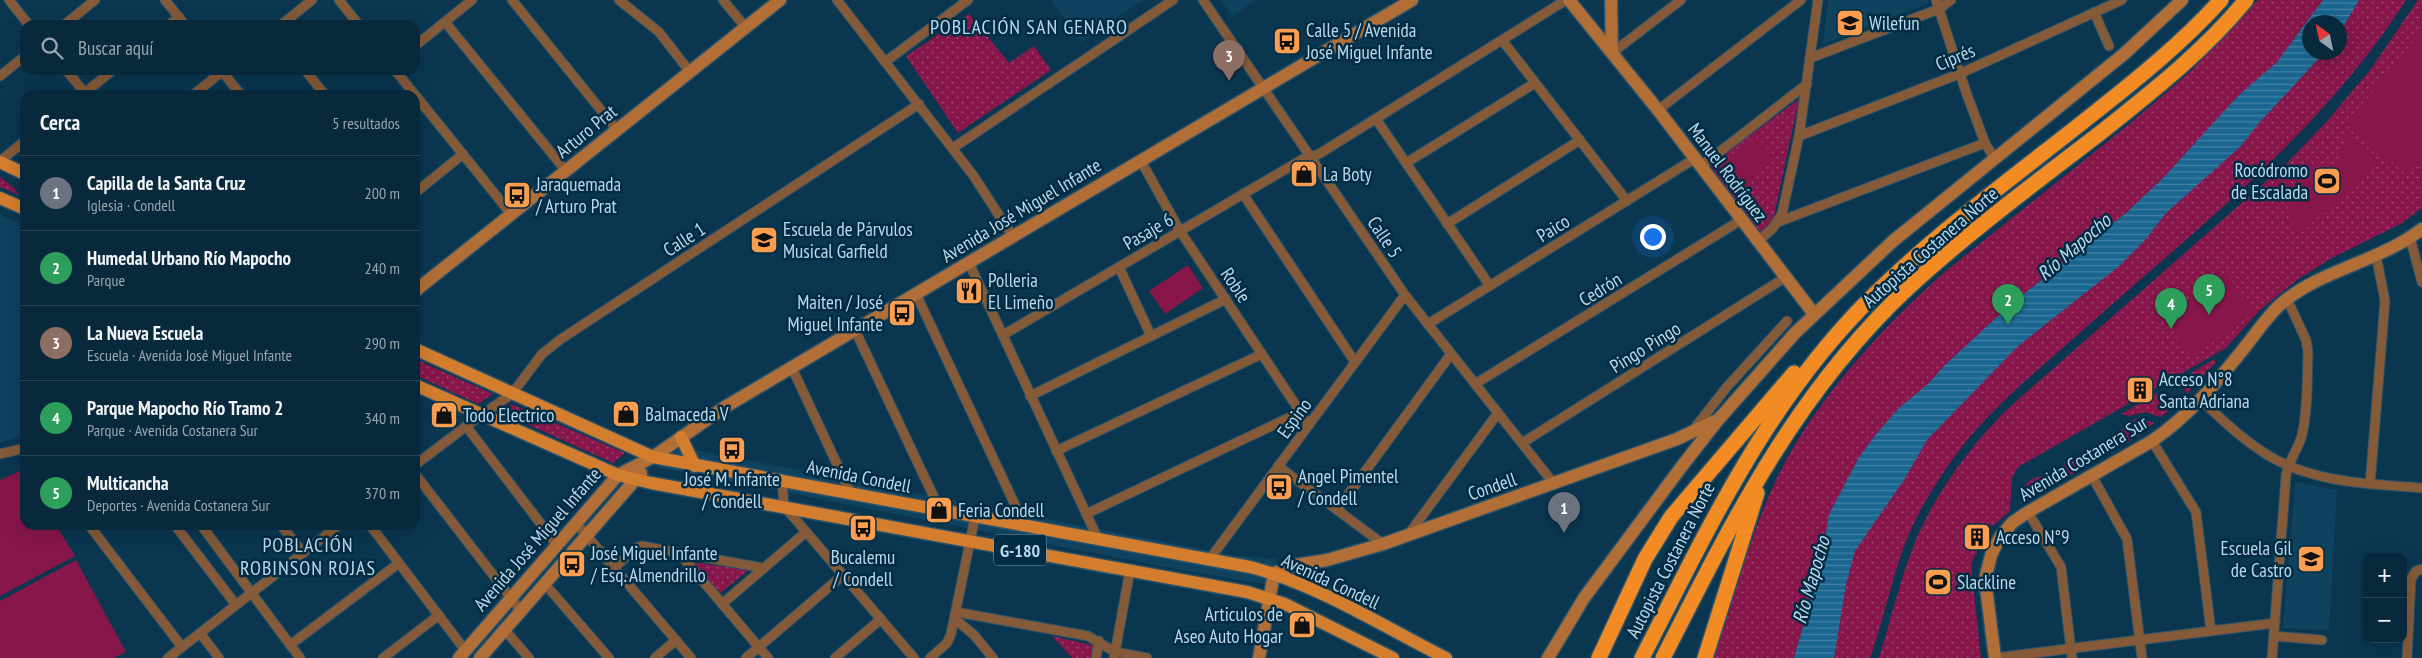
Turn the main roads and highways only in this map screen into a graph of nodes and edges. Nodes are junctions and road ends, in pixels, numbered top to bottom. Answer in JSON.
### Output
{"nodes":[{"id":1,"x":2221,"y":0,"type":"edge"},
{"id":2,"x":2246,"y":0,"type":"edge"},
{"id":3,"x":0,"y":162,"type":"edge"},
{"id":4,"x":20,"y":172,"type":"edge"},
{"id":5,"x":0,"y":198,"type":"edge"},
{"id":6,"x":20,"y":207,"type":"edge"},
{"id":7,"x":1846,"y":323,"type":"junction"},
{"id":8,"x":420,"y":351,"type":"edge"},
{"id":9,"x":420,"y":387,"type":"edge"},
{"id":10,"x":681,"y":437,"type":"road end"},
{"id":11,"x":1779,"y":442,"type":"junction"},
{"id":12,"x":695,"y":466,"type":"junction"},
{"id":13,"x":1393,"y":658,"type":"edge"},
{"id":14,"x":1446,"y":658,"type":"edge"},
{"id":15,"x":1599,"y":658,"type":"edge"},
{"id":16,"x":1642,"y":658,"type":"edge"},
{"id":17,"x":1663,"y":658,"type":"edge"},
{"id":18,"x":1705,"y":658,"type":"edge"}],
"edges":[{"from":1,"to":7,"type":"highway","name":"Autopista Costanera Norte"},
{"from":2,"to":11,"type":"highway","name":"Autopista Costanera Norte"},
{"from":3,"to":4,"type":"main road"},
{"from":5,"to":6,"type":"main road"},
{"from":7,"to":15,"type":"highway"},
{"from":7,"to":16,"type":"highway","name":"Autopista Costanera Norte"},
{"from":8,"to":12,"type":"main road","name":"Avenida Condell","number":"G-180"},
{"from":9,"to":13,"type":"main road","number":"G-180"},
{"from":10,"to":12,"type":"main road"},
{"from":11,"to":17,"type":"highway","name":"Autopista Costanera Norte"},
{"from":11,"to":18,"type":"highway"},
{"from":12,"to":14,"type":"main road","name":"Avenida Condell","number":"G-180"}]}
